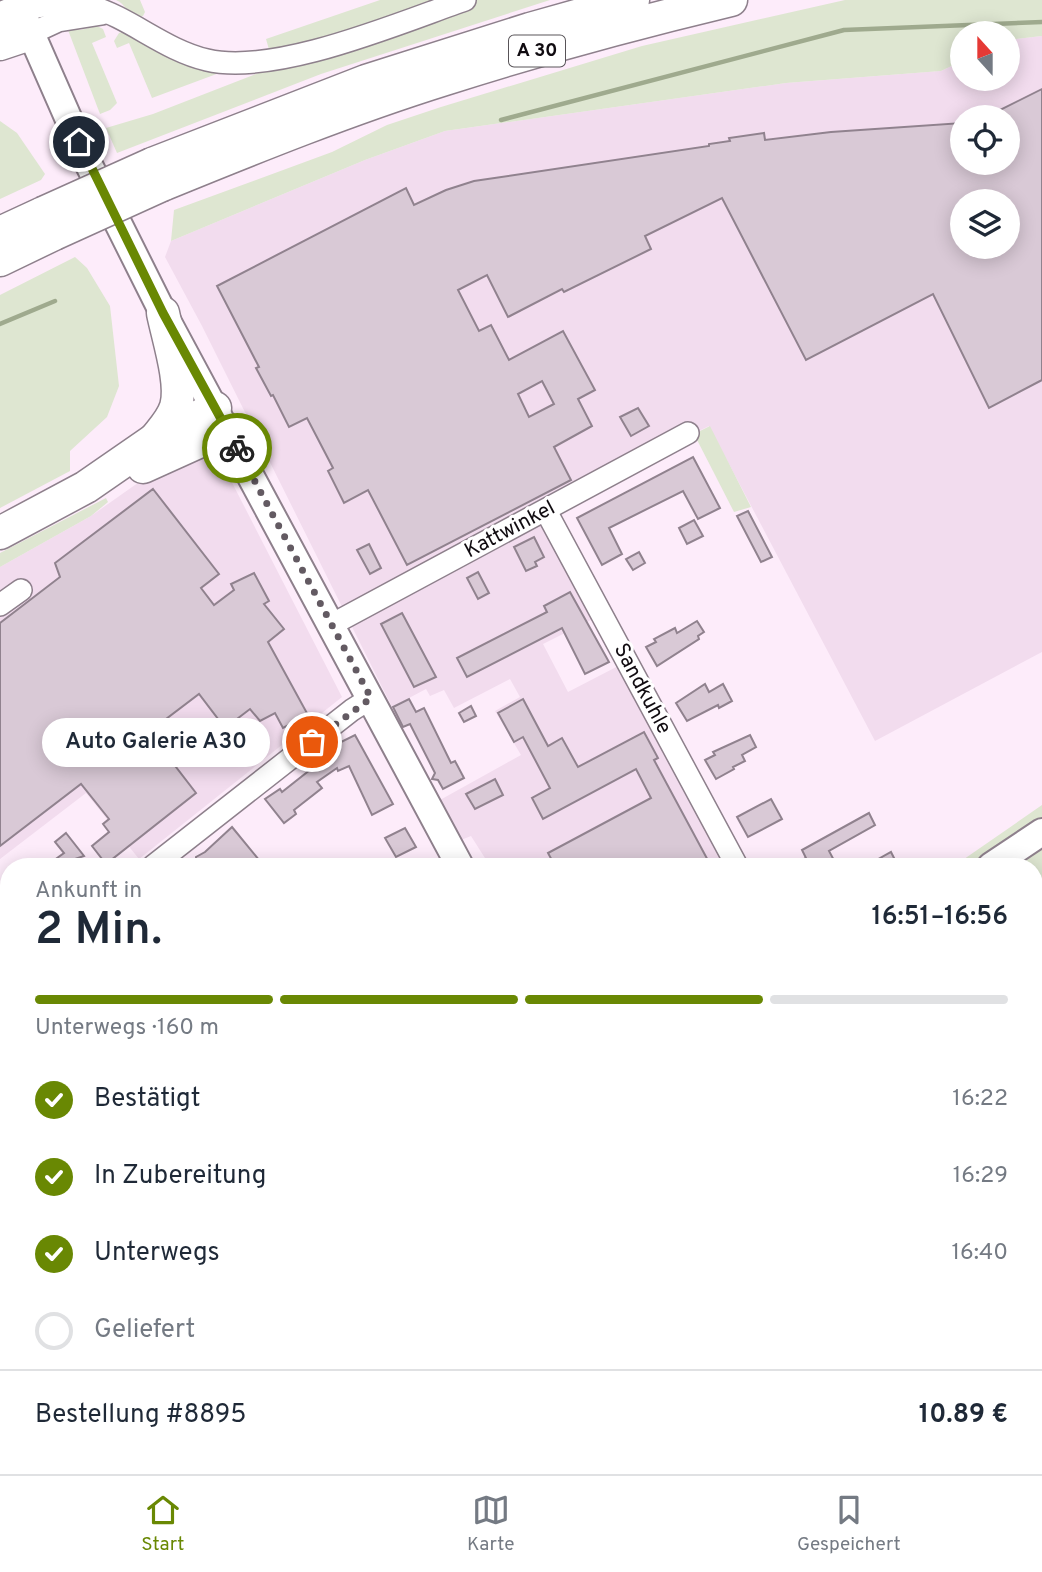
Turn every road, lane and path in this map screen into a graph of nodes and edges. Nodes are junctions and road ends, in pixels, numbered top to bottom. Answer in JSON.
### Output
{"nodes":[{"id":1,"x":466,"y":0,"type":"edge"},
{"id":2,"x":634,"y":0,"type":"edge"},
{"id":3,"x":731,"y":0,"type":"edge"},
{"id":4,"x":17,"y":16,"type":"edge"},
{"id":5,"x":0,"y":44,"type":"edge"},
{"id":6,"x":157,"y":175,"type":"junction"},
{"id":7,"x":48,"y":223,"type":"junction"},
{"id":8,"x":0,"y":233,"type":"edge"},
{"id":9,"x":0,"y":260,"type":"edge"},
{"id":10,"x":163,"y":313,"type":"junction"},
{"id":11,"x":221,"y":419,"type":"junction"},
{"id":12,"x":688,"y":433,"type":"dead end"},
{"id":13,"x":154,"y":440,"type":"junction"},
{"id":14,"x":86,"y":487,"type":"junction"},
{"id":15,"x":547,"y":511,"type":"junction"},
{"id":16,"x":0,"y":533,"type":"edge"},
{"id":17,"x":21,"y":590,"type":"dead end"},
{"id":18,"x":0,"y":606,"type":"edge"},
{"id":19,"x":331,"y":625,"type":"junction"},
{"id":20,"x":371,"y":698,"type":"junction"},
{"id":21,"x":1042,"y":832,"type":"edge"},
{"id":22,"x":163,"y":858,"type":"edge"},
{"id":23,"x":456,"y":858,"type":"edge"},
{"id":24,"x":733,"y":858,"type":"edge"},
{"id":25,"x":1003,"y":858,"type":"edge"}],
"edges":[{"from":1,"to":4,"type":"street"},
{"from":2,"to":6,"type":"highway","number":"A 30"},
{"from":3,"to":6,"type":"highway","number":"A 30"},
{"from":4,"to":5,"type":"highway"},
{"from":4,"to":10,"type":"main road"},
{"from":6,"to":7,"type":"highway","number":"A 30","bridge":true},
{"from":7,"to":8,"type":"highway","number":"A 30"},
{"from":7,"to":9,"type":"highway","number":"A 30"},
{"from":10,"to":11,"type":"main road"},
{"from":10,"to":13,"type":"highway"},
{"from":11,"to":13,"type":"highway"},
{"from":11,"to":14,"type":"highway"},
{"from":11,"to":19,"type":"main road"},
{"from":12,"to":15,"type":"street","name":"Kattwinkel"},
{"from":13,"to":14,"type":"highway"},
{"from":14,"to":16,"type":"highway"},
{"from":15,"to":19,"type":"street","name":"Kattwinkel"},
{"from":15,"to":24,"type":"street","name":"Sandkuhle"},
{"from":17,"to":18,"type":"street"},
{"from":19,"to":20,"type":"main road"},
{"from":20,"to":22,"type":"street"},
{"from":20,"to":23,"type":"main road"},
{"from":21,"to":25,"type":"main road"}]}
